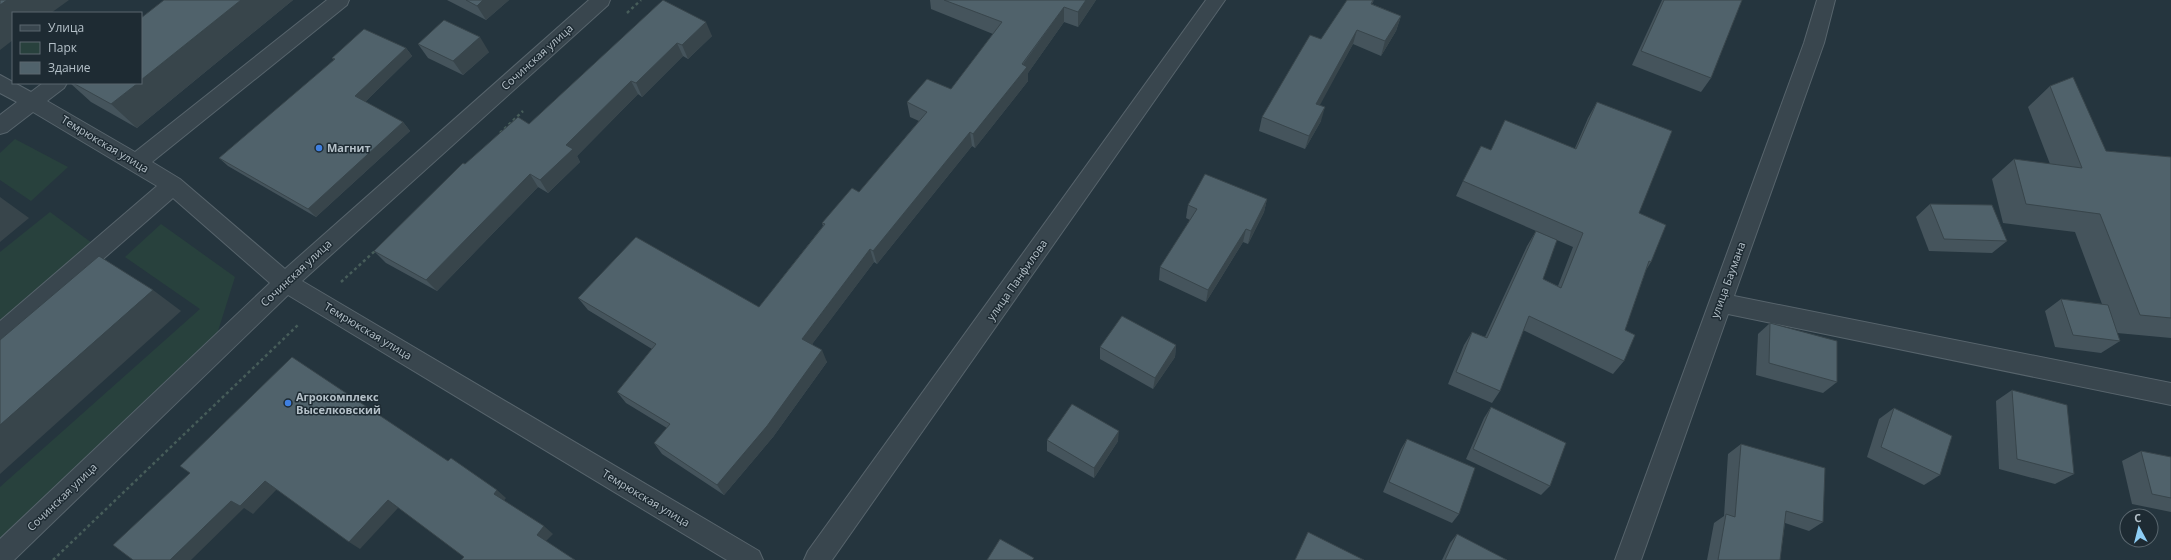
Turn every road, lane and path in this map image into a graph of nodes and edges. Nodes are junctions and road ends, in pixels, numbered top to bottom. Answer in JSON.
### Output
{"nodes":[{"id":1,"x":340,"y":0,"type":"edge"},
{"id":2,"x":601,"y":0,"type":"edge"},
{"id":3,"x":641,"y":0,"type":"edge"},
{"id":4,"x":1216,"y":0,"type":"edge"},
{"id":5,"x":1826,"y":0,"type":"edge"},
{"id":6,"x":624,"y":16,"type":"dead end"},
{"id":7,"x":0,"y":83,"type":"edge"},
{"id":8,"x":56,"y":84,"type":"edge"},
{"id":9,"x":34,"y":101,"type":"junction"},
{"id":10,"x":525,"y":109,"type":"dead end"},
{"id":11,"x":0,"y":126,"type":"edge"},
{"id":12,"x":496,"y":136,"type":"edge"},
{"id":13,"x":136,"y":163,"type":"junction"},
{"id":14,"x":173,"y":185,"type":"junction"},
{"id":15,"x":380,"y":246,"type":"edge"},
{"id":16,"x":285,"y":282,"type":"junction"},
{"id":17,"x":321,"y":303,"type":"junction"},
{"id":18,"x":1720,"y":303,"type":"junction"},
{"id":19,"x":0,"y":335,"type":"edge"},
{"id":20,"x":2171,"y":394,"type":"edge"},
{"id":21,"x":0,"y":556,"type":"edge"},
{"id":22,"x":53,"y":560,"type":"edge"},
{"id":23,"x":750,"y":560,"type":"edge"},
{"id":24,"x":817,"y":560,"type":"edge"},
{"id":25,"x":1628,"y":560,"type":"edge"}],
"edges":[{"from":1,"to":13,"type":"street"},
{"from":2,"to":16,"type":"street","name":"Сочинская улица"},
{"from":3,"to":6,"type":"path"},
{"from":4,"to":24,"type":"street","name":"улица Панфилова"},
{"from":5,"to":18,"type":"street","name":"улица Баумана"},
{"from":7,"to":9,"type":"street","name":"Темрюкская улица"},
{"from":8,"to":9,"type":"street"},
{"from":9,"to":11,"type":"street"},
{"from":9,"to":13,"type":"street","name":"Темрюкская улица"},
{"from":10,"to":12,"type":"path"},
{"from":13,"to":14,"type":"street","name":"Темрюкская улица"},
{"from":14,"to":16,"type":"street","name":"Темрюкская улица"},
{"from":14,"to":19,"type":"street"},
{"from":15,"to":17,"type":"path"},
{"from":16,"to":17,"type":"street","name":"Темрюкская улица"},
{"from":16,"to":21,"type":"street","name":"Сочинская улица"},
{"from":17,"to":22,"type":"path"},
{"from":17,"to":23,"type":"street","name":"Темрюкская улица"},
{"from":18,"to":20,"type":"street"},
{"from":18,"to":25,"type":"street","name":"улица Баумана"}]}
